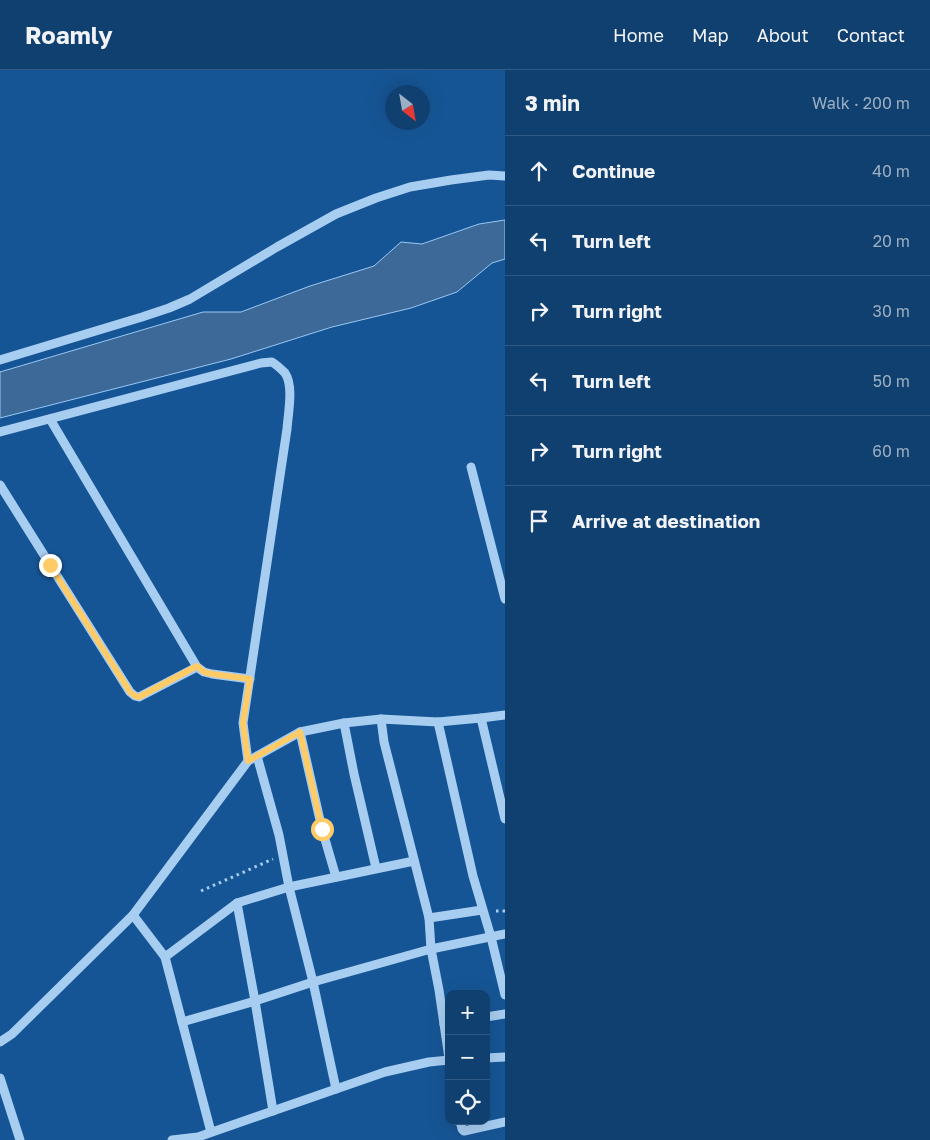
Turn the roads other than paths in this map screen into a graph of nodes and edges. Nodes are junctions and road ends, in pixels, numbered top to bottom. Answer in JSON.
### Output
{"nodes":[{"id":1,"x":505,"y":176,"type":"edge"},
{"id":2,"x":0,"y":360,"type":"edge"},
{"id":3,"x":50,"y":419,"type":"junction"},
{"id":4,"x":0,"y":432,"type":"edge"},
{"id":5,"x":471,"y":467,"type":"dead end"},
{"id":6,"x":0,"y":485,"type":"edge"},
{"id":7,"x":505,"y":599,"type":"edge"},
{"id":8,"x":197,"y":666,"type":"junction"},
{"id":9,"x":250,"y":679,"type":"junction"},
{"id":10,"x":505,"y":715,"type":"edge"},
{"id":11,"x":481,"y":718,"type":"junction"},
{"id":12,"x":381,"y":719,"type":"junction"},
{"id":13,"x":438,"y":722,"type":"junction"},
{"id":14,"x":344,"y":723,"type":"junction"},
{"id":15,"x":300,"y":732,"type":"junction"},
{"id":16,"x":257,"y":756,"type":"junction"},
{"id":17,"x":248,"y":761,"type":"junction"},
{"id":18,"x":505,"y":819,"type":"edge"},
{"id":19,"x":414,"y":861,"type":"junction"},
{"id":20,"x":376,"y":868,"type":"junction"},
{"id":21,"x":336,"y":877,"type":"junction"},
{"id":22,"x":289,"y":887,"type":"junction"},
{"id":23,"x":237,"y":903,"type":"junction"},
{"id":24,"x":482,"y":910,"type":"junction"},
{"id":25,"x":133,"y":915,"type":"junction"},
{"id":26,"x":429,"y":918,"type":"junction"},
{"id":27,"x":505,"y":934,"type":"edge"},
{"id":28,"x":490,"y":937,"type":"junction"},
{"id":29,"x":431,"y":949,"type":"junction"},
{"id":30,"x":165,"y":958,"type":"junction"},
{"id":31,"x":313,"y":982,"type":"junction"},
{"id":32,"x":505,"y":995,"type":"edge"},
{"id":33,"x":255,"y":1001,"type":"junction"},
{"id":34,"x":505,"y":1014,"type":"edge"},
{"id":35,"x":490,"y":1016,"type":"edge"},
{"id":36,"x":445,"y":1019,"type":"edge"},
{"id":37,"x":182,"y":1022,"type":"junction"},
{"id":38,"x":0,"y":1042,"type":"edge"},
{"id":39,"x":505,"y":1057,"type":"edge"},
{"id":40,"x":490,"y":1058,"type":"edge"},
{"id":41,"x":445,"y":1060,"type":"edge"},
{"id":42,"x":0,"y":1078,"type":"edge"},
{"id":43,"x":336,"y":1089,"type":"junction"},
{"id":44,"x":273,"y":1111,"type":"junction"},
{"id":45,"x":505,"y":1122,"type":"edge"},
{"id":46,"x":461,"y":1125,"type":"edge"},
{"id":47,"x":211,"y":1132,"type":"junction"},
{"id":48,"x":20,"y":1140,"type":"edge"},
{"id":49,"x":172,"y":1140,"type":"edge"}],
"edges":[{"from":1,"to":2,"type":"street"},
{"from":3,"to":4,"type":"street"},
{"from":3,"to":8,"type":"street"},
{"from":3,"to":9,"type":"street"},
{"from":5,"to":7,"type":"street"},
{"from":6,"to":8,"type":"street"},
{"from":8,"to":9,"type":"street"},
{"from":9,"to":17,"type":"street"},
{"from":10,"to":11,"type":"street"},
{"from":11,"to":13,"type":"street"},
{"from":11,"to":18,"type":"street"},
{"from":12,"to":13,"type":"street"},
{"from":12,"to":14,"type":"street"},
{"from":12,"to":19,"type":"street"},
{"from":13,"to":24,"type":"street"},
{"from":14,"to":15,"type":"street"},
{"from":14,"to":20,"type":"street"},
{"from":15,"to":16,"type":"street"},
{"from":15,"to":21,"type":"street"},
{"from":16,"to":17,"type":"street"},
{"from":16,"to":22,"type":"street"},
{"from":17,"to":25,"type":"street"},
{"from":19,"to":20,"type":"street"},
{"from":19,"to":26,"type":"street"},
{"from":20,"to":21,"type":"street"},
{"from":21,"to":22,"type":"street"},
{"from":22,"to":23,"type":"street"},
{"from":22,"to":31,"type":"street"},
{"from":23,"to":30,"type":"street"},
{"from":23,"to":33,"type":"street"},
{"from":24,"to":26,"type":"street"},
{"from":24,"to":28,"type":"street"},
{"from":25,"to":30,"type":"street"},
{"from":25,"to":38,"type":"street"},
{"from":26,"to":29,"type":"street"},
{"from":27,"to":28,"type":"street"},
{"from":28,"to":29,"type":"street"},
{"from":28,"to":32,"type":"street"},
{"from":29,"to":31,"type":"street"},
{"from":29,"to":36,"type":"street"},
{"from":30,"to":37,"type":"street"},
{"from":31,"to":33,"type":"street"},
{"from":31,"to":43,"type":"street"},
{"from":33,"to":37,"type":"street"},
{"from":33,"to":44,"type":"street"},
{"from":34,"to":35,"type":"street"},
{"from":37,"to":47,"type":"street"},
{"from":39,"to":40,"type":"street"},
{"from":41,"to":43,"type":"street"},
{"from":42,"to":48,"type":"street"},
{"from":43,"to":44,"type":"street"},
{"from":44,"to":47,"type":"street"},
{"from":45,"to":46,"type":"street"},
{"from":47,"to":49,"type":"street"}]}
